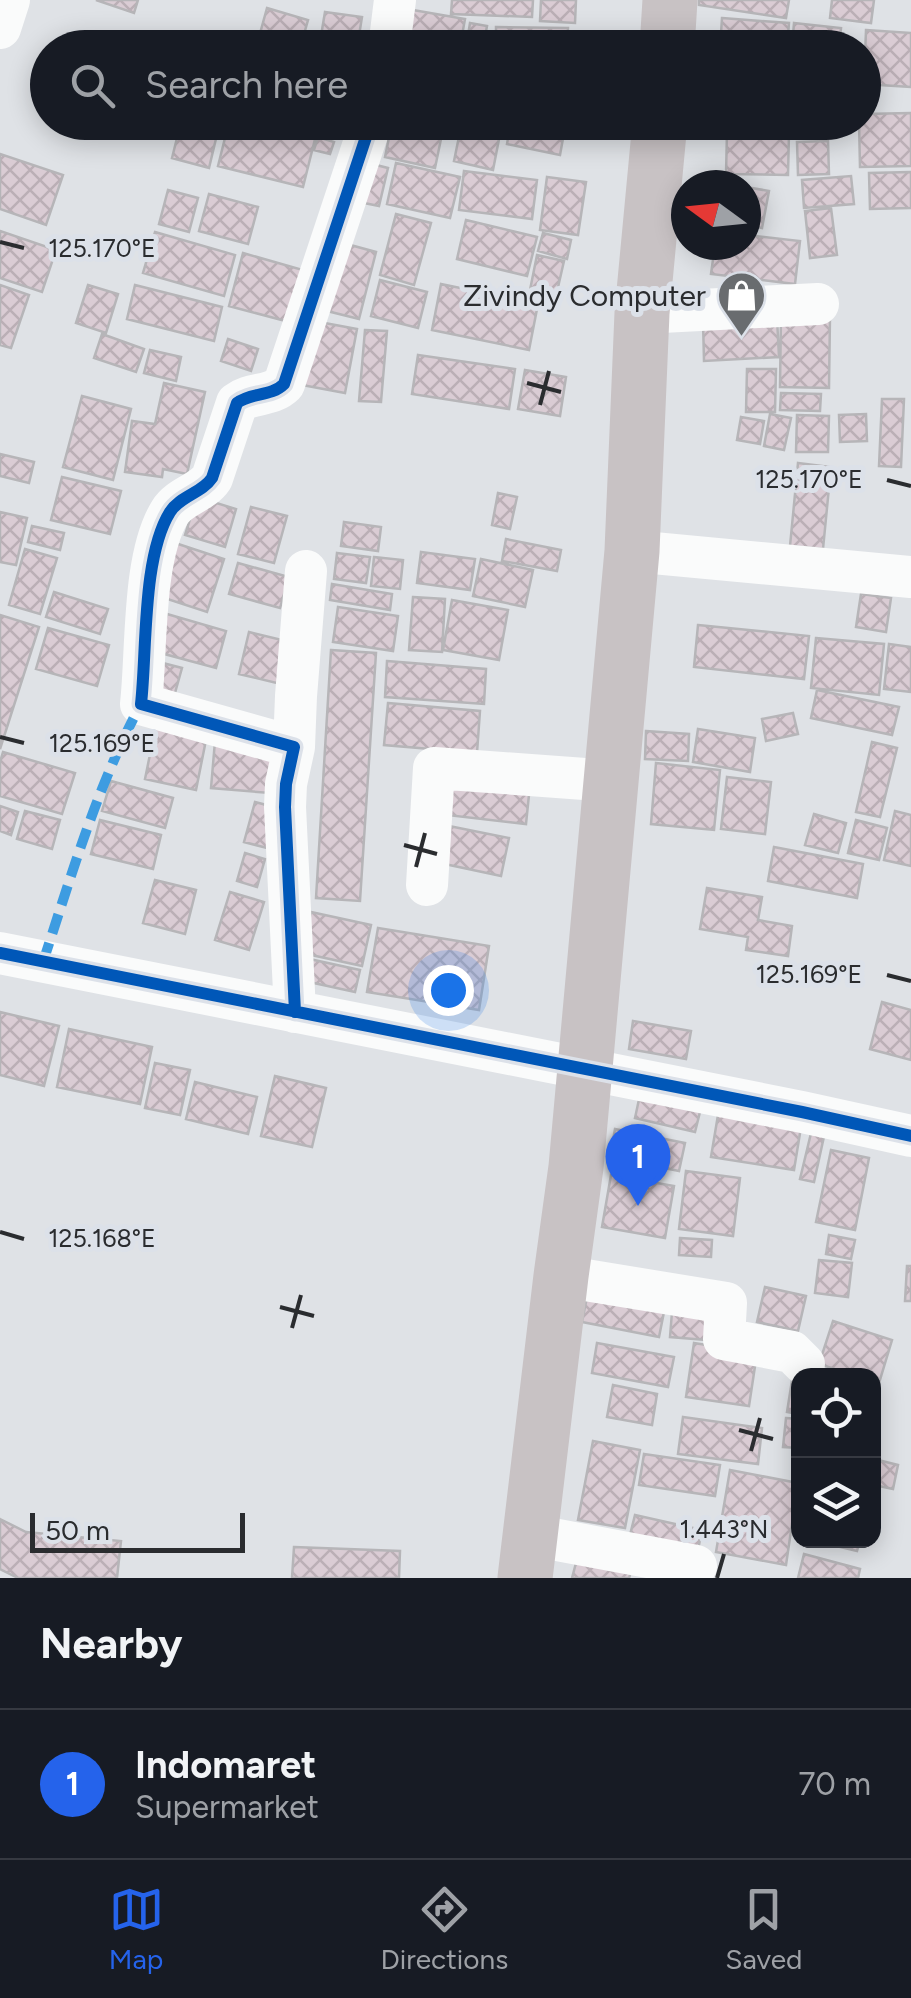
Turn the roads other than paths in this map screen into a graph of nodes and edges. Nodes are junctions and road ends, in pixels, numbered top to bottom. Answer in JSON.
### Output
{"nodes":[{"id":1,"x":9,"y":0,"type":"edge"},
{"id":2,"x":395,"y":0,"type":"edge"},
{"id":3,"x":670,"y":0,"type":"edge"},
{"id":4,"x":0,"y":28,"type":"edge"},
{"id":5,"x":391,"y":30,"type":"edge"},
{"id":6,"x":668,"y":30,"type":"edge"},
{"id":7,"x":365,"y":140,"type":"edge"},
{"id":8,"x":658,"y":140,"type":"edge"},
{"id":9,"x":818,"y":304,"type":"dead end"},
{"id":10,"x":642,"y":313,"type":"junction"},
{"id":11,"x":632,"y":551,"type":"junction"},
{"id":12,"x":306,"y":570,"type":"dead end"},
{"id":13,"x":911,"y":576,"type":"edge"},
{"id":14,"x":294,"y":747,"type":"junction"},
{"id":15,"x":612,"y":781,"type":"junction"},
{"id":16,"x":427,"y":885,"type":"dead end"},
{"id":17,"x":0,"y":952,"type":"edge"},
{"id":18,"x":295,"y":1012,"type":"junction"},
{"id":19,"x":585,"y":1070,"type":"junction"},
{"id":20,"x":911,"y":1136,"type":"edge"},
{"id":21,"x":561,"y":1276,"type":"junction"},
{"id":22,"x":804,"y":1364,"type":"dead end"},
{"id":23,"x":528,"y":1556,"type":"edge"},
{"id":24,"x":696,"y":1566,"type":"dead end"}],
"edges":[{"from":1,"to":4,"type":"street"},
{"from":2,"to":5,"type":"street"},
{"from":3,"to":6,"type":"highway"},
{"from":7,"to":14,"type":"street"},
{"from":8,"to":10,"type":"highway"},
{"from":9,"to":10,"type":"street"},
{"from":10,"to":11,"type":"highway"},
{"from":11,"to":13,"type":"street"},
{"from":11,"to":15,"type":"highway"},
{"from":12,"to":14,"type":"street"},
{"from":14,"to":18,"type":"street"},
{"from":15,"to":16,"type":"street"},
{"from":15,"to":19,"type":"highway"},
{"from":17,"to":18,"type":"street"},
{"from":18,"to":19,"type":"street"},
{"from":19,"to":20,"type":"street"},
{"from":19,"to":21,"type":"highway"},
{"from":21,"to":22,"type":"street"},
{"from":21,"to":23,"type":"highway"},
{"from":23,"to":24,"type":"street"}]}
